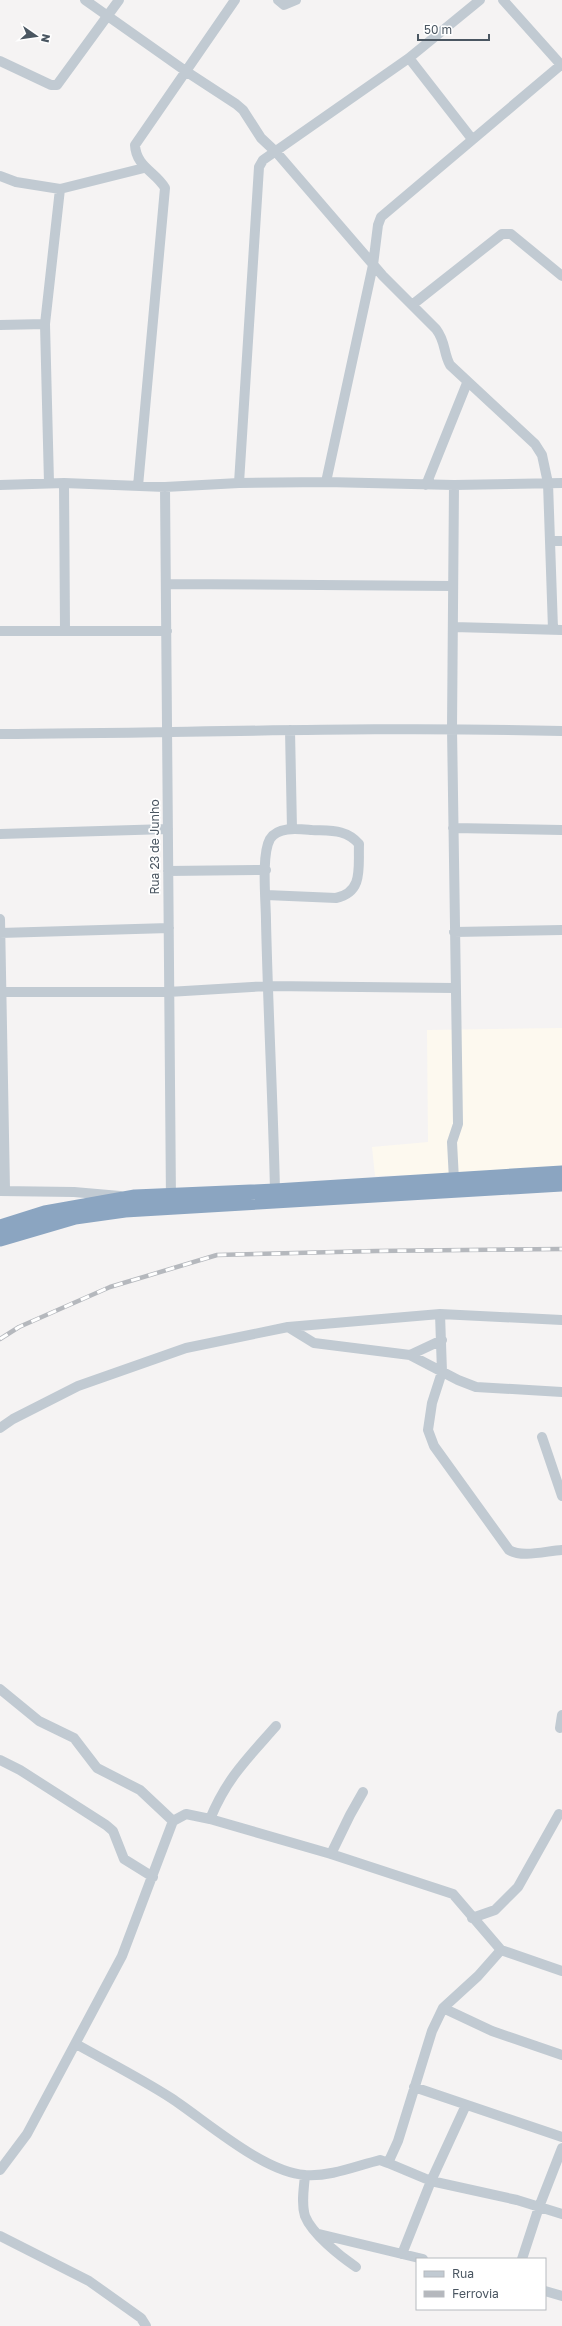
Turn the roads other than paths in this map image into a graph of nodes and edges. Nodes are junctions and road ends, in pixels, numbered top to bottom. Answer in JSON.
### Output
{"nodes":[{"id":1,"x":84,"y":0,"type":"edge"},
{"id":2,"x":118,"y":0,"type":"edge"},
{"id":3,"x":235,"y":0,"type":"edge"},
{"id":4,"x":278,"y":0,"type":"edge"},
{"id":5,"x":296,"y":0,"type":"edge"},
{"id":6,"x":480,"y":0,"type":"edge"},
{"id":7,"x":503,"y":0,"type":"edge"},
{"id":8,"x":107,"y":16,"type":"junction"},
{"id":9,"x":409,"y":58,"type":"junction"},
{"id":10,"x":0,"y":61,"type":"edge"},
{"id":11,"x":562,"y":65,"type":"edge"},
{"id":12,"x":187,"y":72,"type":"junction"},
{"id":13,"x":472,"y":139,"type":"junction"},
{"id":14,"x":277,"y":153,"type":"junction"},
{"id":15,"x":144,"y":168,"type":"junction"},
{"id":16,"x":0,"y":176,"type":"edge"},
{"id":17,"x":60,"y":188,"type":"junction"},
{"id":18,"x":373,"y":265,"type":"junction"},
{"id":19,"x":562,"y":276,"type":"edge"},
{"id":20,"x":412,"y":305,"type":"junction"},
{"id":21,"x":45,"y":324,"type":"junction"},
{"id":22,"x":0,"y":325,"type":"edge"},
{"id":23,"x":467,"y":383,"type":"junction"},
{"id":24,"x":326,"y":482,"type":"junction"},
{"id":25,"x":49,"y":483,"type":"junction"},
{"id":26,"x":64,"y":483,"type":"junction"},
{"id":27,"x":239,"y":483,"type":"junction"},
{"id":28,"x":548,"y":483,"type":"junction"},
{"id":29,"x":562,"y":483,"type":"edge"},
{"id":30,"x":0,"y":485,"type":"edge"},
{"id":31,"x":426,"y":485,"type":"junction"},
{"id":32,"x":454,"y":485,"type":"junction"},
{"id":33,"x":138,"y":486,"type":"junction"},
{"id":34,"x":165,"y":487,"type":"junction"},
{"id":35,"x":550,"y":541,"type":"junction"},
{"id":36,"x":562,"y":541,"type":"edge"},
{"id":37,"x":166,"y":584,"type":"junction"},
{"id":38,"x":453,"y":586,"type":"junction"},
{"id":39,"x":453,"y":627,"type":"junction"},
{"id":40,"x":558,"y":630,"type":"edge"},
{"id":41,"x":0,"y":631,"type":"edge"},
{"id":42,"x":65,"y":631,"type":"junction"},
{"id":43,"x":167,"y":631,"type":"junction"},
{"id":44,"x":452,"y":728,"type":"junction"},
{"id":45,"x":290,"y":730,"type":"junction"},
{"id":46,"x":562,"y":731,"type":"edge"},
{"id":47,"x":168,"y":733,"type":"junction"},
{"id":48,"x":0,"y":734,"type":"edge"},
{"id":49,"x":453,"y":828,"type":"junction"},
{"id":50,"x":168,"y":829,"type":"junction"},
{"id":51,"x":292,"y":829,"type":"junction"},
{"id":52,"x":562,"y":830,"type":"edge"},
{"id":53,"x":0,"y":834,"type":"edge"},
{"id":54,"x":266,"y":870,"type":"junction"},
{"id":55,"x":168,"y":871,"type":"junction"},
{"id":56,"x":266,"y":895,"type":"junction"},
{"id":57,"x":0,"y":920,"type":"edge"},
{"id":58,"x":169,"y":928,"type":"junction"},
{"id":59,"x":562,"y":930,"type":"edge"},
{"id":60,"x":454,"y":932,"type":"junction"},
{"id":61,"x":0,"y":933,"type":"edge"},
{"id":62,"x":0,"y":950,"type":"edge"},
{"id":63,"x":268,"y":986,"type":"junction"},
{"id":64,"x":454,"y":988,"type":"junction"},
{"id":65,"x":2,"y":992,"type":"junction"},
{"id":66,"x":168,"y":992,"type":"junction"},
{"id":67,"x":562,"y":1172,"type":"edge"},
{"id":68,"x":454,"y":1180,"type":"junction"},
{"id":69,"x":562,"y":1184,"type":"edge"},
{"id":70,"x":3,"y":1191,"type":"edge"},
{"id":71,"x":275,"y":1191,"type":"junction"},
{"id":72,"x":135,"y":1198,"type":"junction"},
{"id":73,"x":171,"y":1202,"type":"junction"},
{"id":74,"x":0,"y":1227,"type":"edge"},
{"id":75,"x":0,"y":1239,"type":"edge"},
{"id":76,"x":440,"y":1314,"type":"junction"},
{"id":77,"x":562,"y":1320,"type":"edge"},
{"id":78,"x":288,"y":1327,"type":"junction"},
{"id":79,"x":442,"y":1340,"type":"junction"},
{"id":80,"x":410,"y":1355,"type":"junction"},
{"id":81,"x":442,"y":1372,"type":"junction"},
{"id":82,"x":562,"y":1392,"type":"edge"},
{"id":83,"x":0,"y":1428,"type":"edge"},
{"id":84,"x":542,"y":1437,"type":"dead end"},
{"id":85,"x":562,"y":1496,"type":"edge"},
{"id":86,"x":562,"y":1550,"type":"edge"},
{"id":87,"x":0,"y":1689,"type":"edge"},
{"id":88,"x":562,"y":1714,"type":"edge"},
{"id":89,"x":276,"y":1726,"type":"dead end"},
{"id":90,"x":560,"y":1728,"type":"dead end"},
{"id":91,"x":0,"y":1760,"type":"edge"},
{"id":92,"x":363,"y":1792,"type":"dead end"},
{"id":93,"x":559,"y":1814,"type":"dead end"},
{"id":94,"x":210,"y":1819,"type":"junction"},
{"id":95,"x":173,"y":1821,"type":"junction"},
{"id":96,"x":331,"y":1854,"type":"junction"},
{"id":97,"x":153,"y":1877,"type":"junction"},
{"id":98,"x":472,"y":1918,"type":"junction"},
{"id":99,"x":501,"y":1950,"type":"junction"},
{"id":100,"x":562,"y":1971,"type":"edge"},
{"id":101,"x":444,"y":2008,"type":"junction"},
{"id":102,"x":76,"y":2044,"type":"junction"},
{"id":103,"x":562,"y":2056,"type":"edge"},
{"id":104,"x":414,"y":2087,"type":"junction"},
{"id":105,"x":466,"y":2105,"type":"junction"},
{"id":106,"x":562,"y":2137,"type":"edge"},
{"id":107,"x":562,"y":2148,"type":"edge"},
{"id":108,"x":388,"y":2163,"type":"junction"},
{"id":109,"x":0,"y":2170,"type":"edge"},
{"id":110,"x":305,"y":2175,"type":"junction"},
{"id":111,"x":431,"y":2181,"type":"junction"},
{"id":112,"x":538,"y":2207,"type":"junction"},
{"id":113,"x":562,"y":2214,"type":"edge"},
{"id":114,"x":319,"y":2234,"type":"junction"},
{"id":115,"x":0,"y":2236,"type":"edge"},
{"id":116,"x":402,"y":2254,"type":"junction"},
{"id":117,"x":418,"y":2258,"type":"edge"},
{"id":118,"x":522,"y":2258,"type":"edge"},
{"id":119,"x":356,"y":2267,"type":"dead end"},
{"id":120,"x":546,"y":2291,"type":"edge"},
{"id":121,"x":562,"y":2296,"type":"edge"},
{"id":122,"x":146,"y":2326,"type":"edge"}],
"edges":[{"from":1,"to":8,"type":"street"},
{"from":2,"to":8,"type":"street"},
{"from":3,"to":12,"type":"street"},
{"from":4,"to":5,"type":"street"},
{"from":6,"to":9,"type":"street"},
{"from":7,"to":11,"type":"street"},
{"from":8,"to":10,"type":"street"},
{"from":8,"to":12,"type":"street"},
{"from":9,"to":13,"type":"street"},
{"from":9,"to":14,"type":"street"},
{"from":11,"to":13,"type":"street"},
{"from":12,"to":14,"type":"street"},
{"from":12,"to":15,"type":"street"},
{"from":13,"to":18,"type":"street"},
{"from":14,"to":18,"type":"street"},
{"from":14,"to":27,"type":"street"},
{"from":15,"to":17,"type":"street"},
{"from":15,"to":33,"type":"street"},
{"from":16,"to":17,"type":"street"},
{"from":17,"to":21,"type":"street"},
{"from":18,"to":20,"type":"street"},
{"from":18,"to":24,"type":"street"},
{"from":19,"to":20,"type":"street"},
{"from":20,"to":23,"type":"street"},
{"from":21,"to":22,"type":"street"},
{"from":21,"to":25,"type":"street"},
{"from":23,"to":28,"type":"street"},
{"from":23,"to":31,"type":"street"},
{"from":24,"to":27,"type":"street"},
{"from":24,"to":31,"type":"street"},
{"from":25,"to":26,"type":"street"},
{"from":25,"to":30,"type":"street"},
{"from":26,"to":33,"type":"street"},
{"from":26,"to":42,"type":"street"},
{"from":27,"to":34,"type":"street"},
{"from":28,"to":29,"type":"street"},
{"from":28,"to":32,"type":"street"},
{"from":28,"to":35,"type":"street"},
{"from":31,"to":32,"type":"street"},
{"from":32,"to":38,"type":"street"},
{"from":33,"to":34,"type":"street"},
{"from":34,"to":37,"type":"street","name":"Rua 23 de Junho"},
{"from":35,"to":36,"type":"street"},
{"from":35,"to":40,"type":"street"},
{"from":37,"to":38,"type":"street"},
{"from":37,"to":43,"type":"street","name":"Rua 23 de Junho"},
{"from":38,"to":39,"type":"street"},
{"from":39,"to":40,"type":"street"},
{"from":39,"to":44,"type":"street"},
{"from":41,"to":42,"type":"street"},
{"from":42,"to":43,"type":"street"},
{"from":43,"to":47,"type":"street","name":"Rua 23 de Junho"},
{"from":44,"to":45,"type":"street"},
{"from":44,"to":46,"type":"street"},
{"from":44,"to":49,"type":"street"},
{"from":45,"to":47,"type":"street"},
{"from":45,"to":51,"type":"street"},
{"from":47,"to":48,"type":"street"},
{"from":47,"to":50,"type":"street","name":"Rua 23 de Junho"},
{"from":49,"to":52,"type":"street"},
{"from":49,"to":60,"type":"street"},
{"from":50,"to":53,"type":"street"},
{"from":50,"to":55,"type":"street","name":"Rua 23 de Junho"},
{"from":51,"to":54,"type":"street"},
{"from":51,"to":56,"type":"street"},
{"from":54,"to":55,"type":"street"},
{"from":54,"to":56,"type":"street"},
{"from":55,"to":58,"type":"street","name":"Rua 23 de Junho"},
{"from":56,"to":63,"type":"street"},
{"from":57,"to":61,"type":"street"},
{"from":58,"to":61,"type":"street"},
{"from":58,"to":66,"type":"street","name":"Rua 23 de Junho"},
{"from":59,"to":60,"type":"street"},
{"from":60,"to":64,"type":"street"},
{"from":61,"to":62,"type":"street"},
{"from":62,"to":65,"type":"street"},
{"from":63,"to":64,"type":"street"},
{"from":63,"to":66,"type":"street"},
{"from":63,"to":71,"type":"street"},
{"from":64,"to":68,"type":"street"},
{"from":65,"to":66,"type":"street"},
{"from":65,"to":70,"type":"street"},
{"from":66,"to":73,"type":"street","name":"Rua 23 de Junho"},
{"from":67,"to":68,"type":"highway"},
{"from":68,"to":71,"type":"highway"},
{"from":69,"to":73,"type":"highway"},
{"from":70,"to":72,"type":"street"},
{"from":71,"to":73,"type":"highway"},
{"from":72,"to":73,"type":"highway"},
{"from":72,"to":74,"type":"highway"},
{"from":73,"to":75,"type":"highway"},
{"from":76,"to":77,"type":"street"},
{"from":76,"to":78,"type":"street"},
{"from":76,"to":79,"type":"street"},
{"from":78,"to":80,"type":"street"},
{"from":78,"to":83,"type":"street"},
{"from":79,"to":80,"type":"street"},
{"from":79,"to":81,"type":"street"},
{"from":80,"to":81,"type":"street"},
{"from":81,"to":82,"type":"street"},
{"from":81,"to":86,"type":"street"},
{"from":84,"to":85,"type":"street"},
{"from":87,"to":95,"type":"street"},
{"from":88,"to":90,"type":"street"},
{"from":89,"to":94,"type":"street"},
{"from":91,"to":97,"type":"street"},
{"from":92,"to":96,"type":"street"},
{"from":93,"to":98,"type":"street"},
{"from":94,"to":95,"type":"street"},
{"from":94,"to":96,"type":"street"},
{"from":95,"to":97,"type":"street"},
{"from":96,"to":98,"type":"street"},
{"from":97,"to":102,"type":"street"},
{"from":98,"to":99,"type":"street"},
{"from":99,"to":100,"type":"street"},
{"from":99,"to":101,"type":"street"},
{"from":101,"to":103,"type":"street"},
{"from":101,"to":104,"type":"street"},
{"from":102,"to":109,"type":"street"},
{"from":102,"to":110,"type":"street"},
{"from":104,"to":105,"type":"street"},
{"from":104,"to":108,"type":"street"},
{"from":105,"to":106,"type":"street"},
{"from":105,"to":111,"type":"street"},
{"from":107,"to":112,"type":"street"},
{"from":108,"to":110,"type":"street"},
{"from":108,"to":111,"type":"street"},
{"from":110,"to":114,"type":"street"},
{"from":111,"to":112,"type":"street"},
{"from":111,"to":116,"type":"street"},
{"from":112,"to":113,"type":"street"},
{"from":112,"to":118,"type":"street"},
{"from":114,"to":116,"type":"street"},
{"from":114,"to":119,"type":"street"},
{"from":115,"to":122,"type":"street"},
{"from":116,"to":117,"type":"street"},
{"from":120,"to":121,"type":"street"}]}
